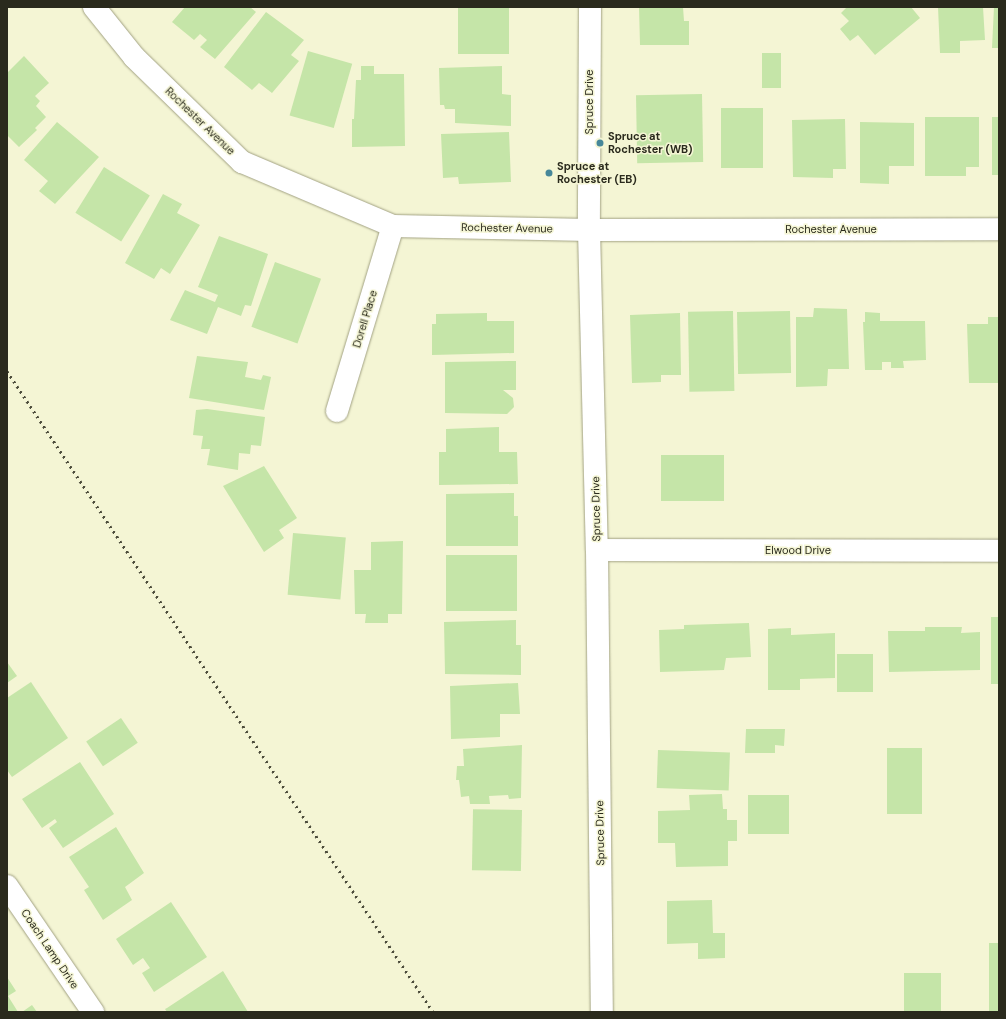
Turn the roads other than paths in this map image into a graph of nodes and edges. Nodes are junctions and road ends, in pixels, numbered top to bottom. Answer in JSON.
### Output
{"nodes":[{"id":1,"x":94,"y":7,"type":"edge"},
{"id":2,"x":590,"y":7,"type":"edge"},
{"id":3,"x":393,"y":226,"type":"junction"},
{"id":4,"x":999,"y":229,"type":"edge"},
{"id":5,"x":589,"y":230,"type":"junction"},
{"id":6,"x":337,"y":411,"type":"dead end"},
{"id":7,"x":597,"y":550,"type":"junction"},
{"id":8,"x":999,"y":551,"type":"edge"},
{"id":9,"x":7,"y":886,"type":"edge"},
{"id":10,"x":93,"y":1012,"type":"edge"},
{"id":11,"x":602,"y":1012,"type":"edge"}],
"edges":[{"from":1,"to":3,"type":"street","name":"Rochester Avenue"},
{"from":2,"to":5,"type":"street","name":"Spruce Drive"},
{"from":3,"to":5,"type":"street","name":"Rochester Avenue"},
{"from":3,"to":6,"type":"street","name":"Dorell Place"},
{"from":4,"to":5,"type":"street","name":"Rochester Avenue"},
{"from":5,"to":7,"type":"street","name":"Spruce Drive"},
{"from":7,"to":8,"type":"street","name":"Elwood Drive"},
{"from":7,"to":11,"type":"street","name":"Spruce Drive"},
{"from":9,"to":10,"type":"street","name":"Coach Lamp Drive"}]}
